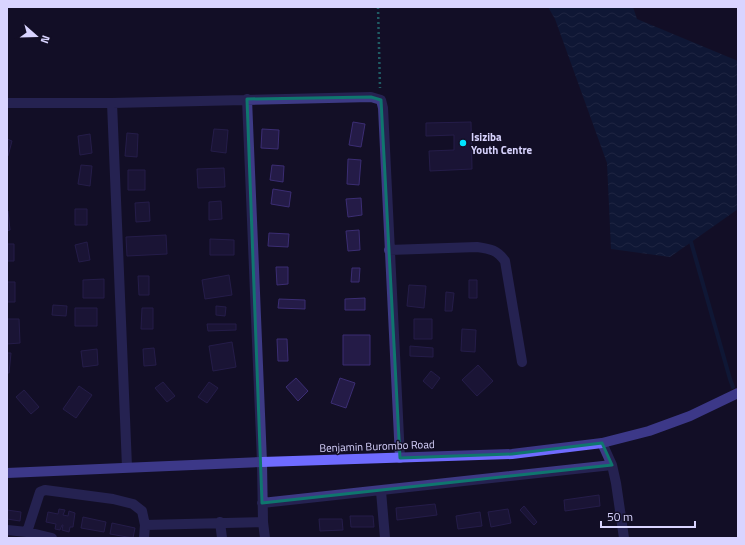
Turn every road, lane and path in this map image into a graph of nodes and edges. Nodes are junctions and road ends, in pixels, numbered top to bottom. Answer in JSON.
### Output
{"nodes":[{"id":1,"x":378,"y":7,"type":"edge"},
{"id":2,"x":247,"y":99,"type":"junction"},
{"id":3,"x":381,"y":100,"type":"junction"},
{"id":4,"x":7,"y":103,"type":"edge"},
{"id":5,"x":112,"y":103,"type":"junction"},
{"id":6,"x":389,"y":250,"type":"junction"},
{"id":7,"x":522,"y":362,"type":"dead end"},
{"id":8,"x":738,"y":393,"type":"edge"},
{"id":9,"x":602,"y":444,"type":"junction"},
{"id":10,"x":400,"y":458,"type":"junction"},
{"id":11,"x":262,"y":462,"type":"junction"},
{"id":12,"x":612,"y":465,"type":"junction"},
{"id":13,"x":127,"y":467,"type":"junction"},
{"id":14,"x":7,"y":473,"type":"edge"},
{"id":15,"x":381,"y":490,"type":"junction"},
{"id":16,"x":262,"y":503,"type":"junction"},
{"id":17,"x":220,"y":522,"type":"junction"},
{"id":18,"x":263,"y":522,"type":"junction"},
{"id":19,"x":145,"y":525,"type":"junction"},
{"id":20,"x":7,"y":530,"type":"edge"},
{"id":21,"x":27,"y":532,"type":"junction"},
{"id":22,"x":52,"y":538,"type":"edge"},
{"id":23,"x":144,"y":538,"type":"edge"},
{"id":24,"x":222,"y":538,"type":"edge"},
{"id":25,"x":265,"y":538,"type":"edge"},
{"id":26,"x":385,"y":538,"type":"edge"},
{"id":27,"x":624,"y":538,"type":"edge"}],
"edges":[{"from":1,"to":3,"type":"path"},
{"from":2,"to":3,"type":"street"},
{"from":2,"to":5,"type":"street"},
{"from":2,"to":11,"type":"street"},
{"from":3,"to":6,"type":"street"},
{"from":4,"to":5,"type":"street"},
{"from":5,"to":13,"type":"street"},
{"from":6,"to":7,"type":"street"},
{"from":6,"to":10,"type":"street"},
{"from":8,"to":9,"type":"street","name":"Benjamin Burombo Road"},
{"from":9,"to":10,"type":"street","name":"Benjamin Burombo Road"},
{"from":9,"to":12,"type":"street"},
{"from":10,"to":11,"type":"street","name":"Benjamin Burombo Road"},
{"from":11,"to":13,"type":"street","name":"Benjamin Burombo Road"},
{"from":11,"to":16,"type":"street"},
{"from":12,"to":15,"type":"street"},
{"from":12,"to":27,"type":"street"},
{"from":13,"to":14,"type":"street","name":"Benjamin Burombo Road"},
{"from":15,"to":16,"type":"street"},
{"from":15,"to":26,"type":"street"},
{"from":16,"to":18,"type":"street"},
{"from":17,"to":18,"type":"street"},
{"from":17,"to":19,"type":"street"},
{"from":17,"to":24,"type":"street"},
{"from":18,"to":25,"type":"street"},
{"from":19,"to":21,"type":"street"},
{"from":19,"to":23,"type":"street"},
{"from":20,"to":21,"type":"street"},
{"from":21,"to":22,"type":"street"}]}
